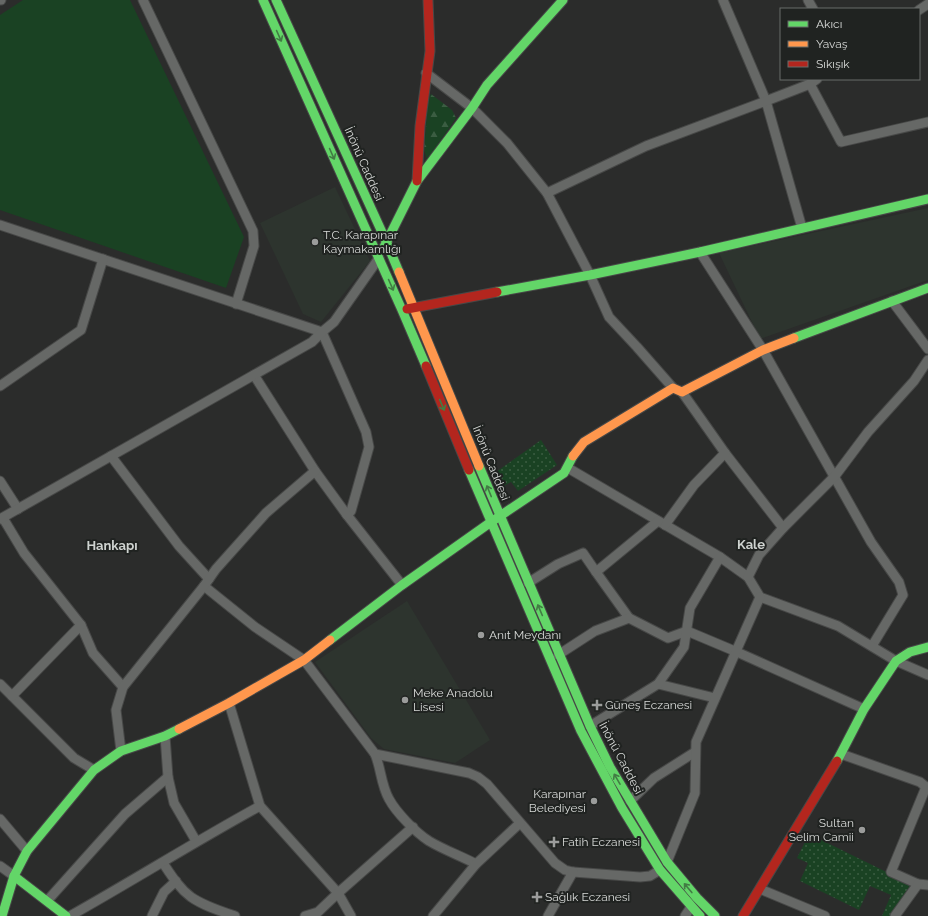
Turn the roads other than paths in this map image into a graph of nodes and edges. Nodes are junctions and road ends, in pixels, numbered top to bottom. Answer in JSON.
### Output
{"nodes":[{"id":1,"x":143,"y":0,"type":"edge"},
{"id":2,"x":263,"y":0,"type":"edge"},
{"id":3,"x":276,"y":0,"type":"edge"},
{"id":4,"x":428,"y":0,"type":"edge"},
{"id":5,"x":564,"y":0,"type":"edge"},
{"id":6,"x":723,"y":0,"type":"edge"},
{"id":7,"x":426,"y":73,"type":"junction"},
{"id":8,"x":813,"y":81,"type":"edge"},
{"id":9,"x":766,"y":101,"type":"junction"},
{"id":10,"x":472,"y":108,"type":"junction"},
{"id":11,"x":928,"y":122,"type":"edge"},
{"id":12,"x":417,"y":181,"type":"junction"},
{"id":13,"x":547,"y":193,"type":"junction"},
{"id":14,"x":928,"y":199,"type":"edge"},
{"id":15,"x":4,"y":226,"type":"edge"},
{"id":16,"x":802,"y":228,"type":"junction"},
{"id":17,"x":0,"y":234,"type":"edge"},
{"id":18,"x":386,"y":241,"type":"junction"},
{"id":19,"x":700,"y":252,"type":"junction"},
{"id":20,"x":379,"y":258,"type":"junction"},
{"id":21,"x":103,"y":259,"type":"junction"},
{"id":22,"x":590,"y":275,"type":"junction"},
{"id":23,"x":928,"y":288,"type":"edge"},
{"id":24,"x":892,"y":301,"type":"junction"},
{"id":25,"x":236,"y":304,"type":"junction"},
{"id":26,"x":413,"y":308,"type":"junction"},
{"id":27,"x":402,"y":310,"type":"junction"},
{"id":28,"x":322,"y":332,"type":"junction"},
{"id":29,"x":928,"y":349,"type":"edge"},
{"id":30,"x":763,"y":350,"type":"junction"},
{"id":31,"x":928,"y":360,"type":"edge"},
{"id":32,"x":254,"y":375,"type":"junction"},
{"id":33,"x":0,"y":386,"type":"edge"},
{"id":34,"x":673,"y":388,"type":"junction"},
{"id":35,"x":682,"y":392,"type":"junction"},
{"id":36,"x":725,"y":453,"type":"junction"},
{"id":37,"x":111,"y":456,"type":"junction"},
{"id":38,"x":568,"y":468,"type":"junction"},
{"id":39,"x":315,"y":471,"type":"junction"},
{"id":40,"x":835,"y":476,"type":"junction"},
{"id":41,"x":0,"y":482,"type":"edge"},
{"id":42,"x":18,"y":509,"type":"junction"},
{"id":43,"x":347,"y":515,"type":"junction"},
{"id":44,"x":499,"y":516,"type":"junction"},
{"id":45,"x":1,"y":518,"type":"edge"},
{"id":46,"x":491,"y":522,"type":"junction"},
{"id":47,"x":662,"y":523,"type":"junction"},
{"id":48,"x":782,"y":528,"type":"junction"},
{"id":49,"x":720,"y":557,"type":"junction"},
{"id":50,"x":596,"y":572,"type":"junction"},
{"id":51,"x":748,"y":578,"type":"junction"},
{"id":52,"x":206,"y":582,"type":"junction"},
{"id":53,"x":528,"y":583,"type":"junction"},
{"id":54,"x":402,"y":585,"type":"junction"},
{"id":55,"x":760,"y":597,"type":"junction"},
{"id":56,"x":629,"y":618,"type":"junction"},
{"id":57,"x":81,"y":625,"type":"junction"},
{"id":58,"x":687,"y":631,"type":"junction"},
{"id":59,"x":872,"y":646,"type":"junction"},
{"id":60,"x":928,"y":647,"type":"edge"},
{"id":61,"x":737,"y":652,"type":"junction"},
{"id":62,"x":558,"y":655,"type":"junction"},
{"id":63,"x":304,"y":660,"type":"junction"},
{"id":64,"x":896,"y":661,"type":"junction"},
{"id":65,"x":928,"y":675,"type":"edge"},
{"id":66,"x":0,"y":684,"type":"edge"},
{"id":67,"x":658,"y":684,"type":"junction"},
{"id":68,"x":123,"y":687,"type":"junction"},
{"id":69,"x":12,"y":696,"type":"junction"},
{"id":70,"x":715,"y":698,"type":"junction"},
{"id":71,"x":229,"y":703,"type":"junction"},
{"id":72,"x":864,"y":710,"type":"junction"},
{"id":73,"x":590,"y":726,"type":"junction"},
{"id":74,"x":165,"y":736,"type":"junction"},
{"id":75,"x":121,"y":751,"type":"junction"},
{"id":76,"x":696,"y":752,"type":"junction"},
{"id":77,"x":375,"y":754,"type":"junction"},
{"id":78,"x":841,"y":754,"type":"junction"},
{"id":79,"x":94,"y":770,"type":"junction"},
{"id":80,"x":168,"y":777,"type":"junction"},
{"id":81,"x":927,"y":787,"type":"edge"},
{"id":82,"x":630,"y":801,"type":"junction"},
{"id":83,"x":260,"y":806,"type":"junction"},
{"id":84,"x":0,"y":819,"type":"edge"},
{"id":85,"x":520,"y":823,"type":"junction"},
{"id":86,"x":412,"y":827,"type":"junction"},
{"id":87,"x":196,"y":841,"type":"junction"},
{"id":88,"x":27,"y":852,"type":"junction"},
{"id":89,"x":667,"y":862,"type":"junction"},
{"id":90,"x":163,"y":863,"type":"junction"},
{"id":91,"x":476,"y":864,"type":"junction"},
{"id":92,"x":0,"y":866,"type":"edge"},
{"id":93,"x":660,"y":870,"type":"junction"},
{"id":94,"x":573,"y":872,"type":"junction"},
{"id":95,"x":14,"y":876,"type":"junction"},
{"id":96,"x":176,"y":881,"type":"junction"},
{"id":97,"x":918,"y":884,"type":"junction"},
{"id":98,"x":928,"y":885,"type":"edge"},
{"id":99,"x":760,"y":889,"type":"junction"},
{"id":100,"x":338,"y":893,"type":"junction"},
{"id":101,"x":47,"y":901,"type":"junction"},
{"id":102,"x":691,"y":907,"type":"junction"},
{"id":103,"x":435,"y":915,"type":"edge"},
{"id":104,"x":2,"y":916,"type":"edge"},
{"id":105,"x":66,"y":916,"type":"edge"},
{"id":106,"x":70,"y":916,"type":"edge"},
{"id":107,"x":152,"y":916,"type":"edge"},
{"id":108,"x":235,"y":916,"type":"edge"},
{"id":109,"x":306,"y":916,"type":"edge"},
{"id":110,"x":351,"y":916,"type":"edge"},
{"id":111,"x":548,"y":916,"type":"edge"},
{"id":112,"x":685,"y":916,"type":"edge"},
{"id":113,"x":700,"y":916,"type":"edge"},
{"id":114,"x":715,"y":916,"type":"edge"},
{"id":115,"x":743,"y":916,"type":"edge"},
{"id":116,"x":825,"y":916,"type":"edge"},
{"id":117,"x":895,"y":916,"type":"edge"}],
"edges":[{"from":1,"to":25,"type":"street"},
{"from":2,"to":20,"type":"main road","name":"İnönü Caddesi","one_way":true},
{"from":3,"to":18,"type":"main road","name":"İnönü Caddesi"},
{"from":4,"to":7,"type":"main road"},
{"from":5,"to":10,"type":"main road"},
{"from":6,"to":9,"type":"street"},
{"from":7,"to":10,"type":"street"},
{"from":7,"to":12,"type":"main road"},
{"from":8,"to":9,"type":"street"},
{"from":8,"to":11,"type":"street"},
{"from":9,"to":13,"type":"street"},
{"from":9,"to":16,"type":"street"},
{"from":10,"to":12,"type":"main road"},
{"from":10,"to":13,"type":"street"},
{"from":12,"to":18,"type":"main road"},
{"from":13,"to":22,"type":"street"},
{"from":14,"to":16,"type":"main road"},
{"from":15,"to":17,"type":"street"},
{"from":15,"to":21,"type":"street"},
{"from":16,"to":19,"type":"main road"},
{"from":18,"to":20,"type":"main road"},
{"from":18,"to":26,"type":"main road","name":"İnönü Caddesi"},
{"from":19,"to":22,"type":"main road"},
{"from":19,"to":30,"type":"street"},
{"from":20,"to":27,"type":"main road","name":"İnönü Caddesi","one_way":true},
{"from":20,"to":28,"type":"street"},
{"from":21,"to":25,"type":"street"},
{"from":21,"to":33,"type":"street"},
{"from":22,"to":26,"type":"main road"},
{"from":22,"to":34,"type":"street"},
{"from":23,"to":24,"type":"main road"},
{"from":24,"to":29,"type":"street"},
{"from":24,"to":30,"type":"main road"},
{"from":25,"to":28,"type":"street"},
{"from":26,"to":27,"type":"main road"},
{"from":44,"to":26,"type":"main road","name":"İnönü Caddesi","one_way":true},
{"from":27,"to":46,"type":"main road","name":"İnönü Caddesi","one_way":true},
{"from":28,"to":32,"type":"street"},
{"from":28,"to":43,"type":"street"},
{"from":30,"to":35,"type":"main road"},
{"from":30,"to":40,"type":"street"},
{"from":31,"to":40,"type":"street"},
{"from":32,"to":37,"type":"street"},
{"from":32,"to":39,"type":"street"},
{"from":34,"to":35,"type":"main road"},
{"from":34,"to":38,"type":"main road"},
{"from":35,"to":36,"type":"street"},
{"from":36,"to":47,"type":"street"},
{"from":36,"to":48,"type":"street"},
{"from":37,"to":42,"type":"street"},
{"from":37,"to":52,"type":"street"},
{"from":38,"to":44,"type":"main road"},
{"from":38,"to":47,"type":"street"},
{"from":39,"to":43,"type":"street"},
{"from":39,"to":52,"type":"street"},
{"from":40,"to":48,"type":"street"},
{"from":40,"to":59,"type":"street"},
{"from":41,"to":42,"type":"street"},
{"from":42,"to":45,"type":"street"},
{"from":43,"to":54,"type":"street"},
{"from":44,"to":46,"type":"main road"},
{"from":44,"to":53,"type":"main road","name":"İnönü Caddesi"},
{"from":45,"to":57,"type":"street"},
{"from":46,"to":54,"type":"main road"},
{"from":46,"to":93,"type":"main road","name":"İnönü Caddesi"},
{"from":47,"to":49,"type":"street"},
{"from":47,"to":50,"type":"street"},
{"from":48,"to":51,"type":"street"},
{"from":49,"to":51,"type":"street"},
{"from":49,"to":58,"type":"street"},
{"from":50,"to":53,"type":"street"},
{"from":50,"to":56,"type":"street"},
{"from":51,"to":55,"type":"street"},
{"from":52,"to":63,"type":"street"},
{"from":52,"to":68,"type":"street"},
{"from":62,"to":53,"type":"main road","name":"İnönü Caddesi","one_way":true},
{"from":54,"to":63,"type":"main road"},
{"from":55,"to":59,"type":"street"},
{"from":55,"to":61,"type":"street"},
{"from":56,"to":58,"type":"street"},
{"from":56,"to":62,"type":"street"},
{"from":57,"to":68,"type":"street"},
{"from":57,"to":69,"type":"street"},
{"from":58,"to":61,"type":"street"},
{"from":58,"to":67,"type":"street"},
{"from":59,"to":64,"type":"street"},
{"from":60,"to":64,"type":"main road"},
{"from":61,"to":70,"type":"street"},
{"from":61,"to":72,"type":"street"},
{"from":62,"to":73,"type":"main road","name":"İnönü Caddesi"},
{"from":63,"to":71,"type":"main road"},
{"from":63,"to":77,"type":"street"},
{"from":64,"to":65,"type":"street"},
{"from":64,"to":72,"type":"main road"},
{"from":66,"to":69,"type":"street"},
{"from":67,"to":70,"type":"street"},
{"from":67,"to":73,"type":"street"},
{"from":68,"to":75,"type":"street"},
{"from":69,"to":79,"type":"street"},
{"from":70,"to":76,"type":"street"},
{"from":71,"to":74,"type":"main road"},
{"from":71,"to":83,"type":"street"},
{"from":72,"to":78,"type":"main road"},
{"from":82,"to":73,"type":"main road","name":"İnönü Caddesi","one_way":true},
{"from":74,"to":75,"type":"main road"},
{"from":74,"to":80,"type":"street"},
{"from":75,"to":79,"type":"main road"},
{"from":76,"to":82,"type":"street"},
{"from":76,"to":89,"type":"street"},
{"from":77,"to":85,"type":"street"},
{"from":77,"to":86,"type":"street"},
{"from":78,"to":81,"type":"street"},
{"from":78,"to":99,"type":"main road"},
{"from":79,"to":88,"type":"main road"},
{"from":80,"to":87,"type":"street"},
{"from":80,"to":101,"type":"street"},
{"from":81,"to":97,"type":"street"},
{"from":82,"to":89,"type":"main road","name":"İnönü Caddesi"},
{"from":83,"to":87,"type":"street"},
{"from":83,"to":100,"type":"street"},
{"from":84,"to":88,"type":"street"},
{"from":85,"to":91,"type":"street"},
{"from":85,"to":94,"type":"street"},
{"from":86,"to":91,"type":"street"},
{"from":86,"to":100,"type":"street"},
{"from":87,"to":90,"type":"street"},
{"from":88,"to":95,"type":"main road"},
{"from":89,"to":93,"type":"main road"},
{"from":114,"to":89,"type":"main road","name":"İnönü Caddesi","one_way":true},
{"from":90,"to":96,"type":"street"},
{"from":90,"to":106,"type":"street"},
{"from":91,"to":103,"type":"street"},
{"from":92,"to":95,"type":"street"},
{"from":93,"to":94,"type":"street"},
{"from":93,"to":102,"type":"main road","name":"İnönü Caddesi"},
{"from":94,"to":111,"type":"street"},
{"from":95,"to":101,"type":"main road"},
{"from":95,"to":104,"type":"main road"},
{"from":96,"to":107,"type":"street"},
{"from":96,"to":108,"type":"street"},
{"from":97,"to":98,"type":"street"},
{"from":97,"to":117,"type":"street"},
{"from":99,"to":115,"type":"main road"},
{"from":99,"to":116,"type":"street"},
{"from":100,"to":109,"type":"street"},
{"from":100,"to":110,"type":"street"},
{"from":101,"to":105,"type":"main road"},
{"from":102,"to":112,"type":"street"},
{"from":102,"to":113,"type":"main road","name":"İnönü Caddesi"}]}
